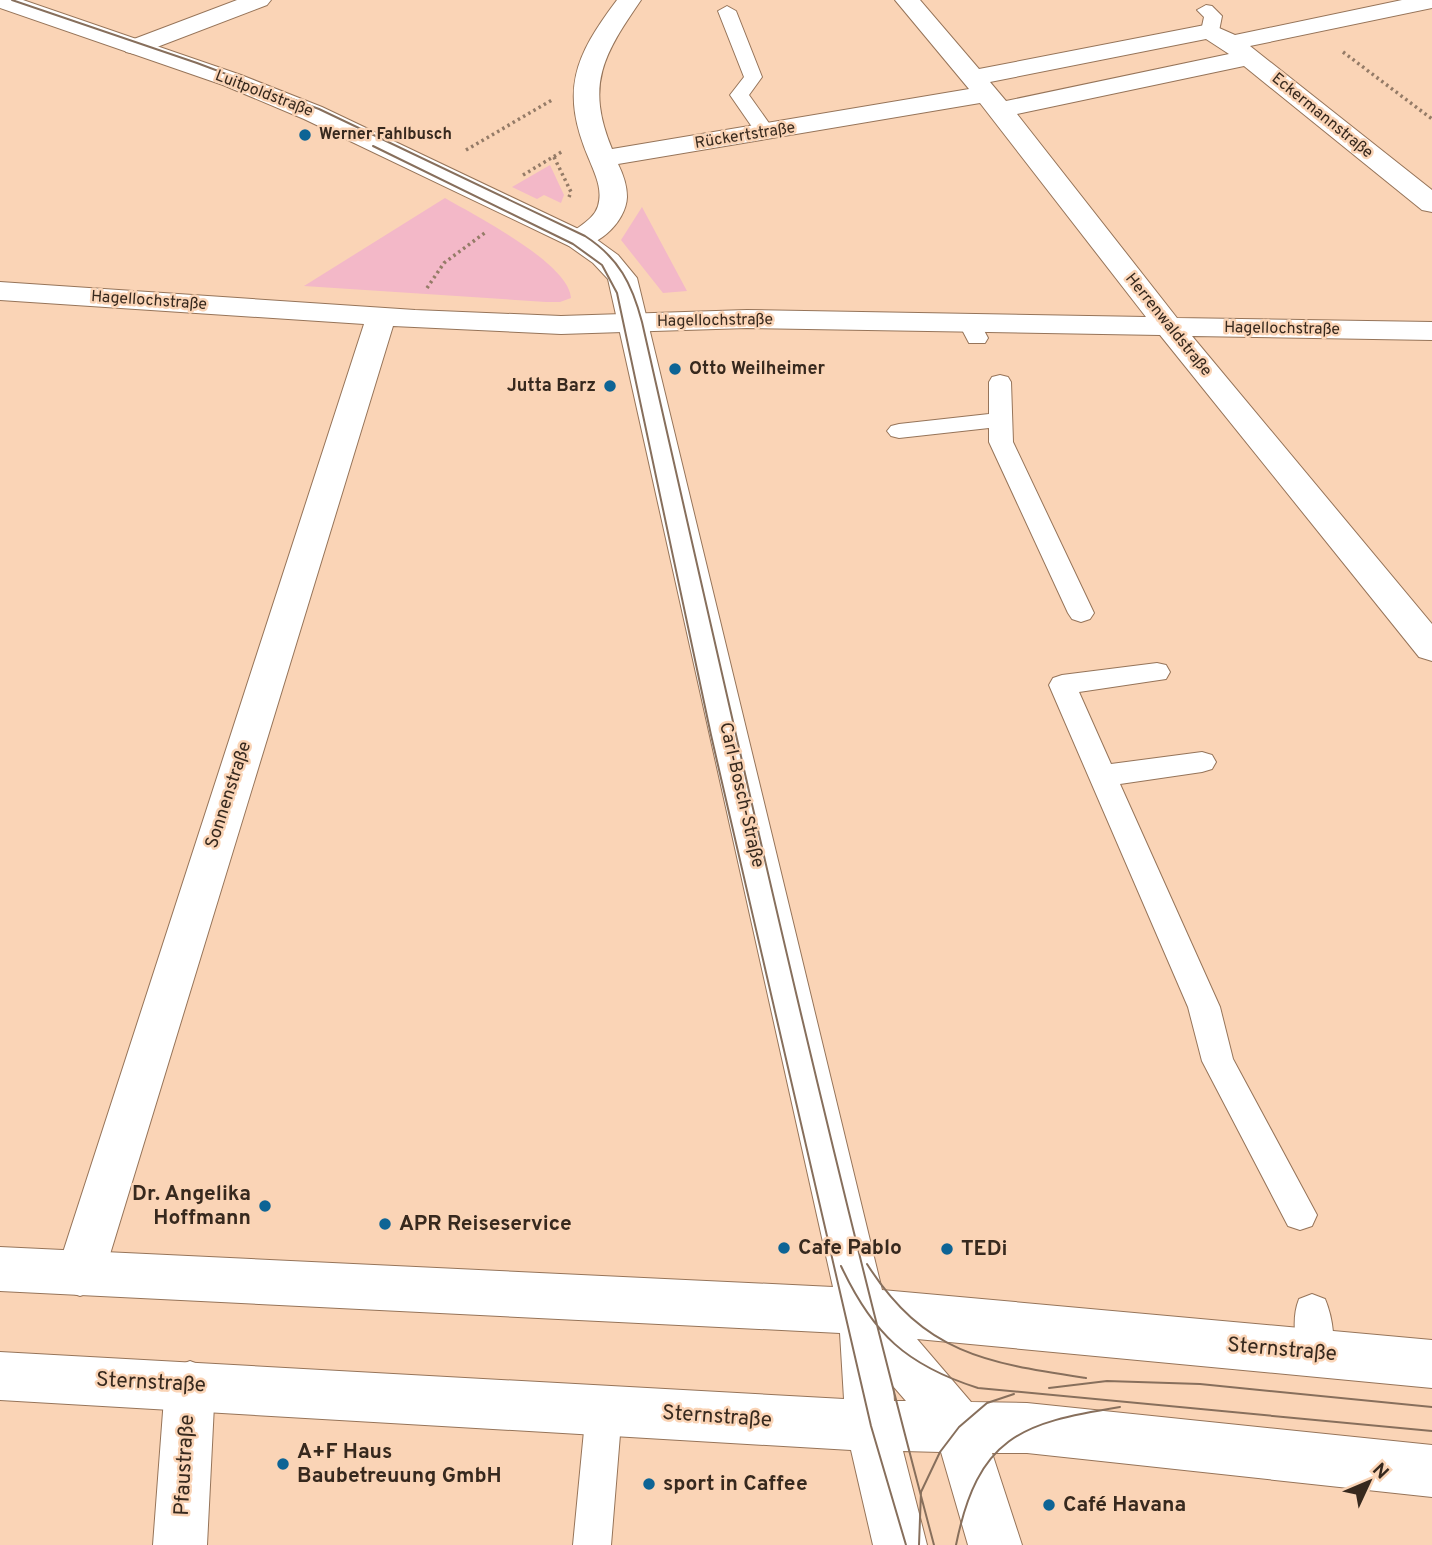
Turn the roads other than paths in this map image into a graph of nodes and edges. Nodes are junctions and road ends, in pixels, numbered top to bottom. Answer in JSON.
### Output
{"nodes":[{"id":1,"x":0,"y":0,"type":"edge"},
{"id":2,"x":259,"y":0,"type":"edge"},
{"id":3,"x":629,"y":0,"type":"edge"},
{"id":4,"x":907,"y":0,"type":"edge"},
{"id":5,"x":1432,"y":1,"type":"edge"},
{"id":6,"x":727,"y":11,"type":"dead end"},
{"id":7,"x":1224,"y":35,"type":"junction"},
{"id":8,"x":135,"y":47,"type":"junction"},
{"id":9,"x":986,"y":94,"type":"junction"},
{"id":10,"x":766,"y":133,"type":"junction"},
{"id":11,"x":602,"y":159,"type":"junction"},
{"id":12,"x":1432,"y":204,"type":"edge"},
{"id":13,"x":579,"y":240,"type":"junction"},
{"id":14,"x":622,"y":278,"type":"joint"},
{"id":15,"x":0,"y":291,"type":"edge"},
{"id":16,"x":398,"y":318,"type":"junction"},
{"id":17,"x":634,"y":323,"type":"junction"},
{"id":18,"x":1169,"y":327,"type":"junction"},
{"id":19,"x":1432,"y":331,"type":"edge"},
{"id":20,"x":1000,"y":382,"type":"dead end"},
{"id":21,"x":1001,"y":420,"type":"junction"},
{"id":22,"x":899,"y":431,"type":"dead end"},
{"id":23,"x":1081,"y":613,"type":"dead end"},
{"id":24,"x":1432,"y":648,"type":"edge"},
{"id":25,"x":1157,"y":672,"type":"dead end"},
{"id":26,"x":1202,"y":762,"type":"dead end"},
{"id":27,"x":1102,"y":776,"type":"junction"},
{"id":28,"x":1300,"y":1215,"type":"dead end"},
{"id":29,"x":0,"y":1269,"type":"edge"},
{"id":30,"x":80,"y":1274,"type":"junction"},
{"id":31,"x":863,"y":1312,"type":"junction"},
{"id":32,"x":1432,"y":1364,"type":"edge"},
{"id":33,"x":0,"y":1376,"type":"edge"},
{"id":34,"x":190,"y":1385,"type":"junction"},
{"id":35,"x":604,"y":1410,"type":"junction"},
{"id":36,"x":871,"y":1426,"type":"junction"},
{"id":37,"x":959,"y":1427,"type":"junction"},
{"id":38,"x":1432,"y":1471,"type":"edge"},
{"id":39,"x":180,"y":1545,"type":"edge"},
{"id":40,"x":592,"y":1545,"type":"edge"},
{"id":41,"x":900,"y":1545,"type":"edge"},
{"id":42,"x":995,"y":1545,"type":"edge"}],
"edges":[{"from":1,"to":8,"type":"street","name":"Luitpoldstraße"},
{"from":2,"to":8,"type":"street"},
{"from":3,"to":11,"type":"street"},
{"from":4,"to":9,"type":"street","name":"Herrenwaldstraße"},
{"from":5,"to":7,"type":"street","name":"Rückertstraße"},
{"from":6,"to":10,"type":"lane"},
{"from":7,"to":9,"type":"street","name":"Rückertstraße"},
{"from":7,"to":9,"type":"street","name":"Rückertstraße"},
{"from":7,"to":12,"type":"street","name":"Eckermannstraße"},
{"from":8,"to":13,"type":"street","name":"Luitpoldstraße"},
{"from":9,"to":10,"type":"street","name":"Rückertstraße"},
{"from":9,"to":18,"type":"street","name":"Herrenwaldstraße"},
{"from":10,"to":11,"type":"street","name":"Rückertstraße"},
{"from":11,"to":13,"type":"street"},
{"from":13,"to":14,"type":"street","name":"Luitpoldstraße"},
{"from":14,"to":17,"type":"street","name":"Carl-Bosch-Straße"},
{"from":15,"to":16,"type":"street","name":"Hagellochstraße"},
{"from":16,"to":17,"type":"street","name":"Hagellochstraße"},
{"from":16,"to":30,"type":"street","name":"Sonnenstraße"},
{"from":17,"to":18,"type":"street","name":"Hagellochstraße"},
{"from":17,"to":31,"type":"street","name":"Carl-Bosch-Straße"},
{"from":18,"to":19,"type":"street","name":"Hagellochstraße"},
{"from":18,"to":24,"type":"street","name":"Herrenwaldstraße"},
{"from":20,"to":21,"type":"lane"},
{"from":21,"to":22,"type":"lane"},
{"from":21,"to":23,"type":"lane"},
{"from":25,"to":27,"type":"lane"},
{"from":26,"to":27,"type":"lane"},
{"from":27,"to":28,"type":"lane"},
{"from":29,"to":30,"type":"street","name":"Sternstraße"},
{"from":30,"to":31,"type":"street","name":"Sternstraße"},
{"from":31,"to":32,"type":"street","name":"Sternstraße"},
{"from":31,"to":36,"type":"street","name":"Carl-Bosch-Straße"},
{"from":31,"to":37,"type":"street","name":"Carl-Bosch-Straße"},
{"from":33,"to":34,"type":"street","name":"Sternstraße"},
{"from":34,"to":35,"type":"street","name":"Sternstraße"},
{"from":34,"to":39,"type":"street","name":"Pfaustraße"},
{"from":35,"to":36,"type":"street","name":"Sternstraße"},
{"from":35,"to":40,"type":"lane"},
{"from":36,"to":37,"type":"street","name":"Sternstraße"},
{"from":36,"to":41,"type":"street","name":"Carl-Bosch-Straße"},
{"from":37,"to":38,"type":"street","name":"Sternstraße"},
{"from":37,"to":42,"type":"street","name":"Carl-Bosch-Straße"}]}
